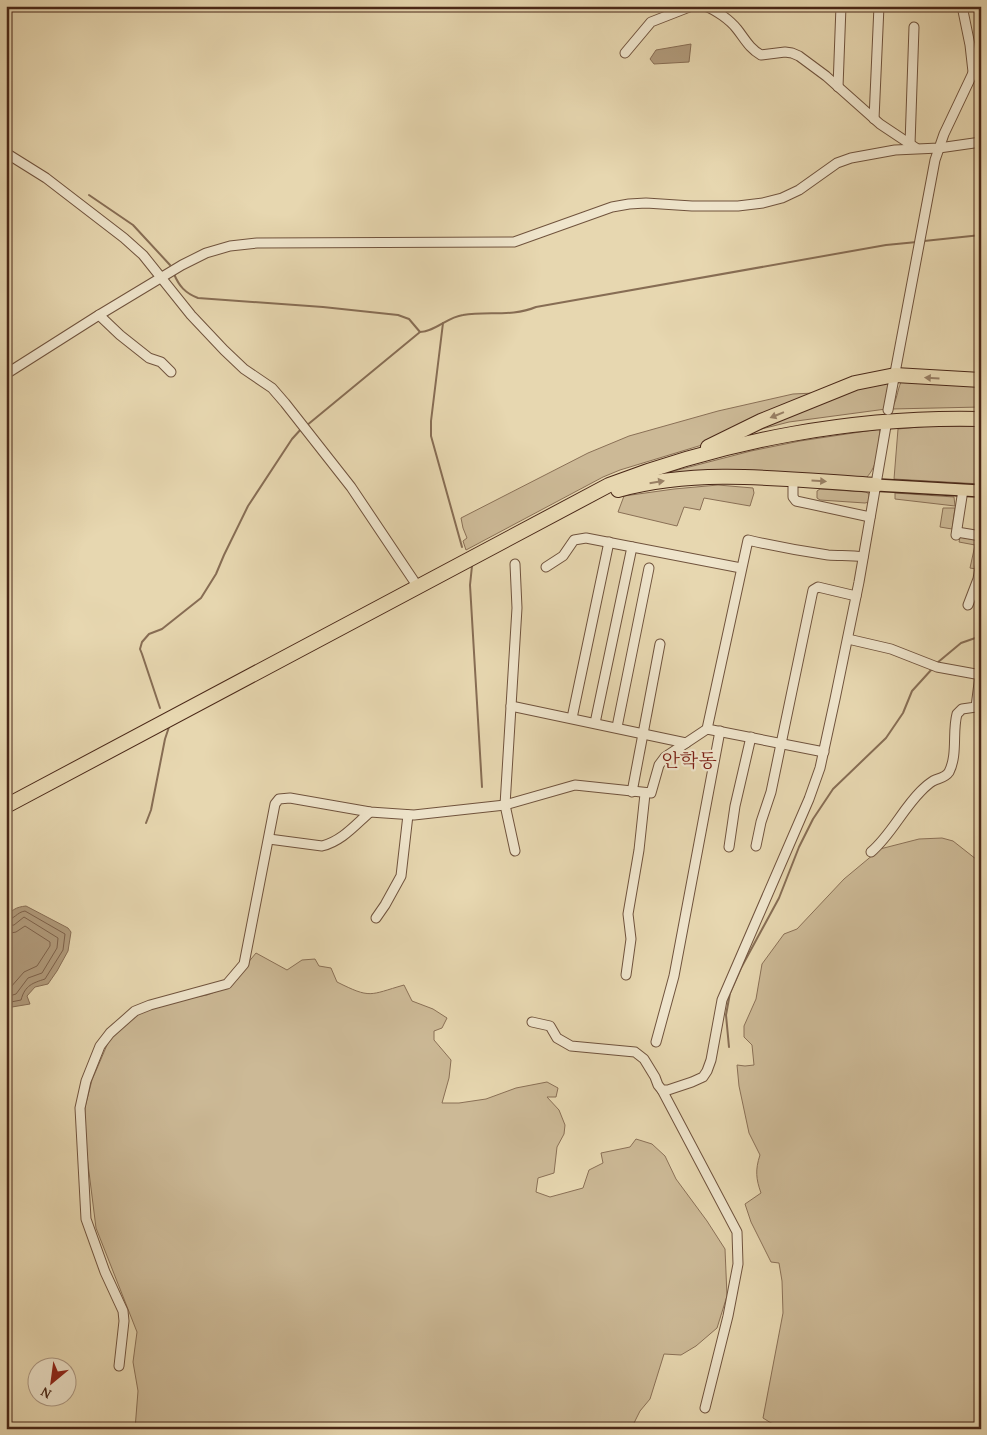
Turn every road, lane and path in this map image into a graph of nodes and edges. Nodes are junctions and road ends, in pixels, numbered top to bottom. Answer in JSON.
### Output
{"nodes":[{"id":1,"x":692,"y":6,"type":"edge"},
{"id":2,"x":705,"y":6,"type":"edge"},
{"id":3,"x":841,"y":6,"type":"edge"},
{"id":4,"x":879,"y":6,"type":"edge"},
{"id":5,"x":962,"y":6,"type":"edge"},
{"id":6,"x":914,"y":27,"type":"dead end"},
{"id":7,"x":625,"y":53,"type":"dead end"},
{"id":8,"x":981,"y":56,"type":"edge"},
{"id":9,"x":973,"y":72,"type":"junction"},
{"id":10,"x":838,"y":87,"type":"junction"},
{"id":11,"x":874,"y":119,"type":"junction"},
{"id":12,"x":981,"y":142,"type":"edge"},
{"id":13,"x":913,"y":146,"type":"junction"},
{"id":14,"x":939,"y":148,"type":"junction"},
{"id":15,"x":6,"y":153,"type":"edge"},
{"id":16,"x":160,"y":277,"type":"junction"},
{"id":17,"x":100,"y":314,"type":"junction"},
{"id":18,"x":171,"y":372,"type":"dead end"},
{"id":19,"x":6,"y":374,"type":"edge"},
{"id":20,"x":894,"y":376,"type":"junction"},
{"id":21,"x":981,"y":380,"type":"edge"},
{"id":22,"x":888,"y":410,"type":"dead end"},
{"id":23,"x":981,"y":412,"type":"edge"},
{"id":24,"x":981,"y":419,"type":"edge"},
{"id":25,"x":886,"y":426,"type":"dead end"},
{"id":26,"x":706,"y":448,"type":"junction"},
{"id":27,"x":793,"y":480,"type":"junction"},
{"id":28,"x":876,"y":485,"type":"junction"},
{"id":29,"x":963,"y":490,"type":"junction"},
{"id":30,"x":981,"y":491,"type":"edge"},
{"id":31,"x":576,"y":502,"type":"junction"},
{"id":32,"x":870,"y":517,"type":"junction"},
{"id":33,"x":981,"y":536,"type":"edge"},
{"id":34,"x":609,"y":542,"type":"junction"},
{"id":35,"x":632,"y":547,"type":"junction"},
{"id":36,"x":863,"y":557,"type":"junction"},
{"id":37,"x":981,"y":562,"type":"edge"},
{"id":38,"x":515,"y":564,"type":"dead end"},
{"id":39,"x":546,"y":567,"type":"dead end"},
{"id":40,"x":649,"y":568,"type":"dead end"},
{"id":41,"x":741,"y":568,"type":"junction"},
{"id":42,"x":414,"y":581,"type":"junction"},
{"id":43,"x":856,"y":596,"type":"junction"},
{"id":44,"x":968,"y":605,"type":"dead end"},
{"id":45,"x":848,"y":639,"type":"junction"},
{"id":46,"x":660,"y":644,"type":"dead end"},
{"id":47,"x":980,"y":675,"type":"edge"},
{"id":48,"x":511,"y":706,"type":"junction"},
{"id":49,"x":572,"y":718,"type":"junction"},
{"id":50,"x":595,"y":723,"type":"junction"},
{"id":51,"x":617,"y":728,"type":"junction"},
{"id":52,"x":707,"y":729,"type":"junction"},
{"id":53,"x":720,"y":731,"type":"junction"},
{"id":54,"x":642,"y":733,"type":"junction"},
{"id":55,"x":752,"y":737,"type":"junction"},
{"id":56,"x":686,"y":743,"type":"junction"},
{"id":57,"x":781,"y":743,"type":"junction"},
{"id":58,"x":824,"y":752,"type":"junction"},
{"id":59,"x":632,"y":792,"type":"junction"},
{"id":60,"x":645,"y":794,"type":"junction"},
{"id":61,"x":6,"y":799,"type":"edge"},
{"id":62,"x":6,"y":806,"type":"edge"},
{"id":63,"x":505,"y":806,"type":"junction"},
{"id":64,"x":370,"y":812,"type":"junction"},
{"id":65,"x":408,"y":815,"type":"junction"},
{"id":66,"x":269,"y":838,"type":"junction"},
{"id":67,"x":756,"y":846,"type":"dead end"},
{"id":68,"x":728,"y":847,"type":"dead end"},
{"id":69,"x":515,"y":851,"type":"dead end"},
{"id":70,"x":871,"y":852,"type":"dead end"},
{"id":71,"x":376,"y":918,"type":"dead end"},
{"id":72,"x":626,"y":975,"type":"dead end"},
{"id":73,"x":532,"y":1022,"type":"dead end"},
{"id":74,"x":656,"y":1042,"type":"dead end"},
{"id":75,"x":662,"y":1090,"type":"junction"},
{"id":76,"x":120,"y":1366,"type":"dead end"},
{"id":77,"x":705,"y":1408,"type":"dead end"}],
"edges":[{"from":1,"to":7,"type":"street"},
{"from":2,"to":10,"type":"street"},
{"from":3,"to":10,"type":"street"},
{"from":4,"to":11,"type":"street"},
{"from":5,"to":9,"type":"street"},
{"from":6,"to":13,"type":"street"},
{"from":8,"to":9,"type":"street"},
{"from":9,"to":14,"type":"street"},
{"from":10,"to":11,"type":"street"},
{"from":11,"to":13,"type":"street"},
{"from":12,"to":14,"type":"street"},
{"from":13,"to":14,"type":"street"},
{"from":13,"to":16,"type":"street"},
{"from":14,"to":20,"type":"street"},
{"from":15,"to":16,"type":"street"},
{"from":16,"to":17,"type":"street"},
{"from":16,"to":42,"type":"street"},
{"from":17,"to":18,"type":"street"},
{"from":17,"to":19,"type":"street"},
{"from":21,"to":20,"type":"highway","one_way":true},
{"from":20,"to":22,"type":"street"},
{"from":20,"to":26,"type":"highway","one_way":true},
{"from":23,"to":26,"type":"highway"},
{"from":24,"to":31,"type":"highway"},
{"from":25,"to":28,"type":"street"},
{"from":26,"to":42,"type":"highway"},
{"from":27,"to":28,"type":"highway","one_way":true},
{"from":31,"to":27,"type":"highway","one_way":true},
{"from":27,"to":32,"type":"street"},
{"from":28,"to":29,"type":"main road"},
{"from":28,"to":32,"type":"street"},
{"from":29,"to":30,"type":"main road"},
{"from":29,"to":33,"type":"street"},
{"from":31,"to":62,"type":"highway"},
{"from":32,"to":36,"type":"street"},
{"from":34,"to":35,"type":"street"},
{"from":34,"to":39,"type":"street"},
{"from":34,"to":49,"type":"street"},
{"from":35,"to":41,"type":"street"},
{"from":35,"to":50,"type":"street"},
{"from":36,"to":41,"type":"street"},
{"from":36,"to":43,"type":"street"},
{"from":37,"to":44,"type":"street"},
{"from":38,"to":48,"type":"street"},
{"from":40,"to":51,"type":"street"},
{"from":41,"to":52,"type":"street"},
{"from":42,"to":61,"type":"highway"},
{"from":43,"to":45,"type":"street"},
{"from":43,"to":57,"type":"street"},
{"from":45,"to":47,"type":"street"},
{"from":45,"to":58,"type":"street"},
{"from":46,"to":54,"type":"street"},
{"from":47,"to":70,"type":"street"},
{"from":48,"to":49,"type":"street"},
{"from":48,"to":63,"type":"street"},
{"from":49,"to":50,"type":"street"},
{"from":50,"to":51,"type":"street"},
{"from":51,"to":54,"type":"street"},
{"from":52,"to":53,"type":"street"},
{"from":52,"to":56,"type":"street"},
{"from":53,"to":55,"type":"street"},
{"from":53,"to":74,"type":"street"},
{"from":54,"to":56,"type":"street"},
{"from":54,"to":59,"type":"street"},
{"from":55,"to":57,"type":"street"},
{"from":55,"to":68,"type":"street"},
{"from":56,"to":60,"type":"street"},
{"from":57,"to":58,"type":"street"},
{"from":57,"to":67,"type":"street"},
{"from":58,"to":75,"type":"street"},
{"from":59,"to":60,"type":"street"},
{"from":59,"to":63,"type":"street"},
{"from":60,"to":72,"type":"street"},
{"from":63,"to":65,"type":"street"},
{"from":63,"to":69,"type":"street"},
{"from":64,"to":65,"type":"street"},
{"from":64,"to":66,"type":"street"},
{"from":64,"to":66,"type":"street"},
{"from":65,"to":71,"type":"street"},
{"from":66,"to":76,"type":"street"},
{"from":73,"to":75,"type":"street"},
{"from":75,"to":77,"type":"street"}]}
